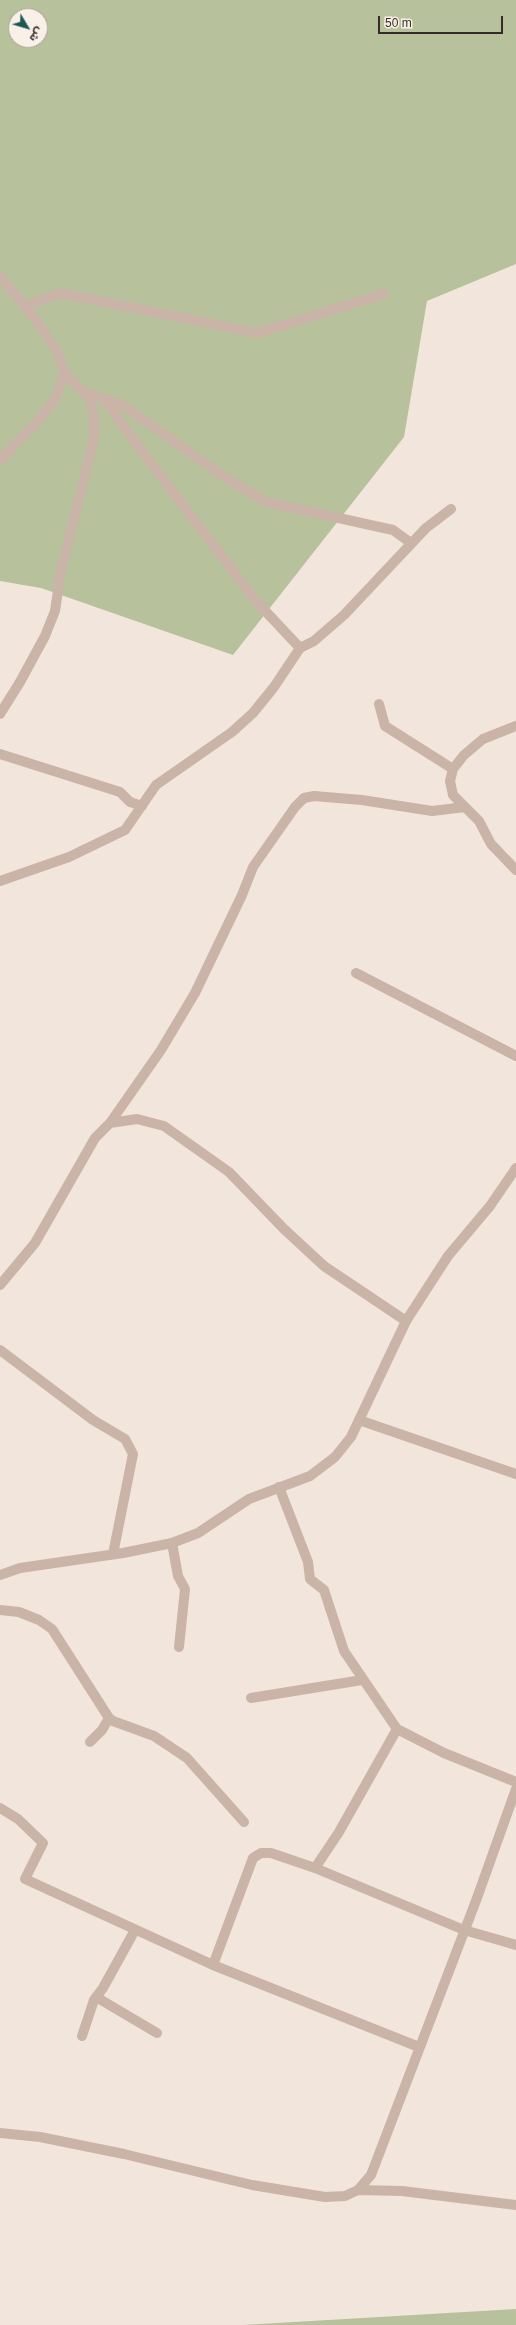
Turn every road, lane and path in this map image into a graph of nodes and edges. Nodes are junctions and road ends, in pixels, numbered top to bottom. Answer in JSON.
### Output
{"nodes":[{"id":1,"x":0,"y":276,"type":"edge"},
{"id":2,"x":384,"y":294,"type":"dead end"},
{"id":3,"x":25,"y":306,"type":"junction"},
{"id":4,"x":65,"y":373,"type":"junction"},
{"id":5,"x":83,"y":392,"type":"junction"},
{"id":6,"x":105,"y":400,"type":"junction"},
{"id":7,"x":0,"y":460,"type":"edge"},
{"id":8,"x":451,"y":509,"type":"dead end"},
{"id":9,"x":411,"y":543,"type":"junction"},
{"id":10,"x":300,"y":648,"type":"junction"},
{"id":11,"x":379,"y":704,"type":"dead end"},
{"id":12,"x":0,"y":714,"type":"edge"},
{"id":13,"x":516,"y":726,"type":"edge"},
{"id":14,"x":0,"y":754,"type":"edge"},
{"id":15,"x":453,"y":768,"type":"junction"},
{"id":16,"x":142,"y":806,"type":"junction"},
{"id":17,"x":465,"y":807,"type":"junction"},
{"id":18,"x":516,"y":870,"type":"edge"},
{"id":19,"x":0,"y":880,"type":"edge"},
{"id":20,"x":356,"y":973,"type":"dead end"},
{"id":21,"x":516,"y":1056,"type":"edge"},
{"id":22,"x":110,"y":1123,"type":"junction"},
{"id":23,"x":516,"y":1168,"type":"edge"},
{"id":24,"x":0,"y":1285,"type":"edge"},
{"id":25,"x":406,"y":1321,"type":"junction"},
{"id":26,"x":0,"y":1350,"type":"edge"},
{"id":27,"x":359,"y":1420,"type":"junction"},
{"id":28,"x":516,"y":1474,"type":"edge"},
{"id":29,"x":279,"y":1487,"type":"junction"},
{"id":30,"x":172,"y":1543,"type":"junction"},
{"id":31,"x":113,"y":1554,"type":"junction"},
{"id":32,"x":0,"y":1575,"type":"edge"},
{"id":33,"x":0,"y":1610,"type":"edge"},
{"id":34,"x":179,"y":1646,"type":"dead end"},
{"id":35,"x":362,"y":1680,"type":"junction"},
{"id":36,"x":251,"y":1698,"type":"dead end"},
{"id":37,"x":109,"y":1718,"type":"junction"},
{"id":38,"x":397,"y":1729,"type":"junction"},
{"id":39,"x":90,"y":1742,"type":"dead end"},
{"id":40,"x":516,"y":1782,"type":"edge"},
{"id":41,"x":516,"y":1790,"type":"edge"},
{"id":42,"x":0,"y":1808,"type":"edge"},
{"id":43,"x":244,"y":1822,"type":"dead end"},
{"id":44,"x":315,"y":1868,"type":"junction"},
{"id":45,"x":135,"y":1930,"type":"junction"},
{"id":46,"x":464,"y":1930,"type":"junction"},
{"id":47,"x":516,"y":1945,"type":"edge"},
{"id":48,"x":214,"y":1965,"type":"junction"},
{"id":49,"x":96,"y":1997,"type":"junction"},
{"id":50,"x":157,"y":2033,"type":"dead end"},
{"id":51,"x":82,"y":2036,"type":"dead end"},
{"id":52,"x":419,"y":2047,"type":"junction"},
{"id":53,"x":0,"y":2132,"type":"edge"},
{"id":54,"x":358,"y":2190,"type":"junction"},
{"id":55,"x":516,"y":2205,"type":"edge"}],
"edges":[{"from":1,"to":3,"type":"street"},
{"from":2,"to":3,"type":"street"},
{"from":3,"to":4,"type":"street"},
{"from":4,"to":5,"type":"street"},
{"from":4,"to":7,"type":"street"},
{"from":5,"to":6,"type":"street"},
{"from":5,"to":12,"type":"street"},
{"from":6,"to":9,"type":"street"},
{"from":6,"to":10,"type":"street"},
{"from":8,"to":9,"type":"street"},
{"from":9,"to":10,"type":"street"},
{"from":10,"to":16,"type":"street"},
{"from":11,"to":15,"type":"street"},
{"from":13,"to":15,"type":"street"},
{"from":14,"to":16,"type":"street"},
{"from":15,"to":17,"type":"street"},
{"from":16,"to":19,"type":"street"},
{"from":17,"to":18,"type":"street"},
{"from":17,"to":22,"type":"street"},
{"from":20,"to":21,"type":"street"},
{"from":22,"to":24,"type":"street"},
{"from":22,"to":25,"type":"street"},
{"from":23,"to":25,"type":"street"},
{"from":25,"to":27,"type":"street"},
{"from":26,"to":31,"type":"street"},
{"from":27,"to":28,"type":"street"},
{"from":27,"to":29,"type":"street"},
{"from":29,"to":30,"type":"street"},
{"from":29,"to":35,"type":"street"},
{"from":30,"to":31,"type":"street"},
{"from":30,"to":34,"type":"street"},
{"from":31,"to":32,"type":"street"},
{"from":33,"to":37,"type":"street"},
{"from":35,"to":36,"type":"street"},
{"from":35,"to":38,"type":"street"},
{"from":37,"to":39,"type":"street"},
{"from":37,"to":43,"type":"street"},
{"from":38,"to":40,"type":"street"},
{"from":38,"to":44,"type":"street"},
{"from":41,"to":46,"type":"street"},
{"from":42,"to":45,"type":"street"},
{"from":44,"to":46,"type":"street"},
{"from":44,"to":48,"type":"street"},
{"from":45,"to":48,"type":"street"},
{"from":45,"to":49,"type":"street"},
{"from":46,"to":47,"type":"street"},
{"from":46,"to":52,"type":"street"},
{"from":48,"to":52,"type":"street"},
{"from":49,"to":50,"type":"street"},
{"from":49,"to":51,"type":"street"},
{"from":52,"to":54,"type":"street"},
{"from":53,"to":54,"type":"street"},
{"from":54,"to":55,"type":"street"}]}
